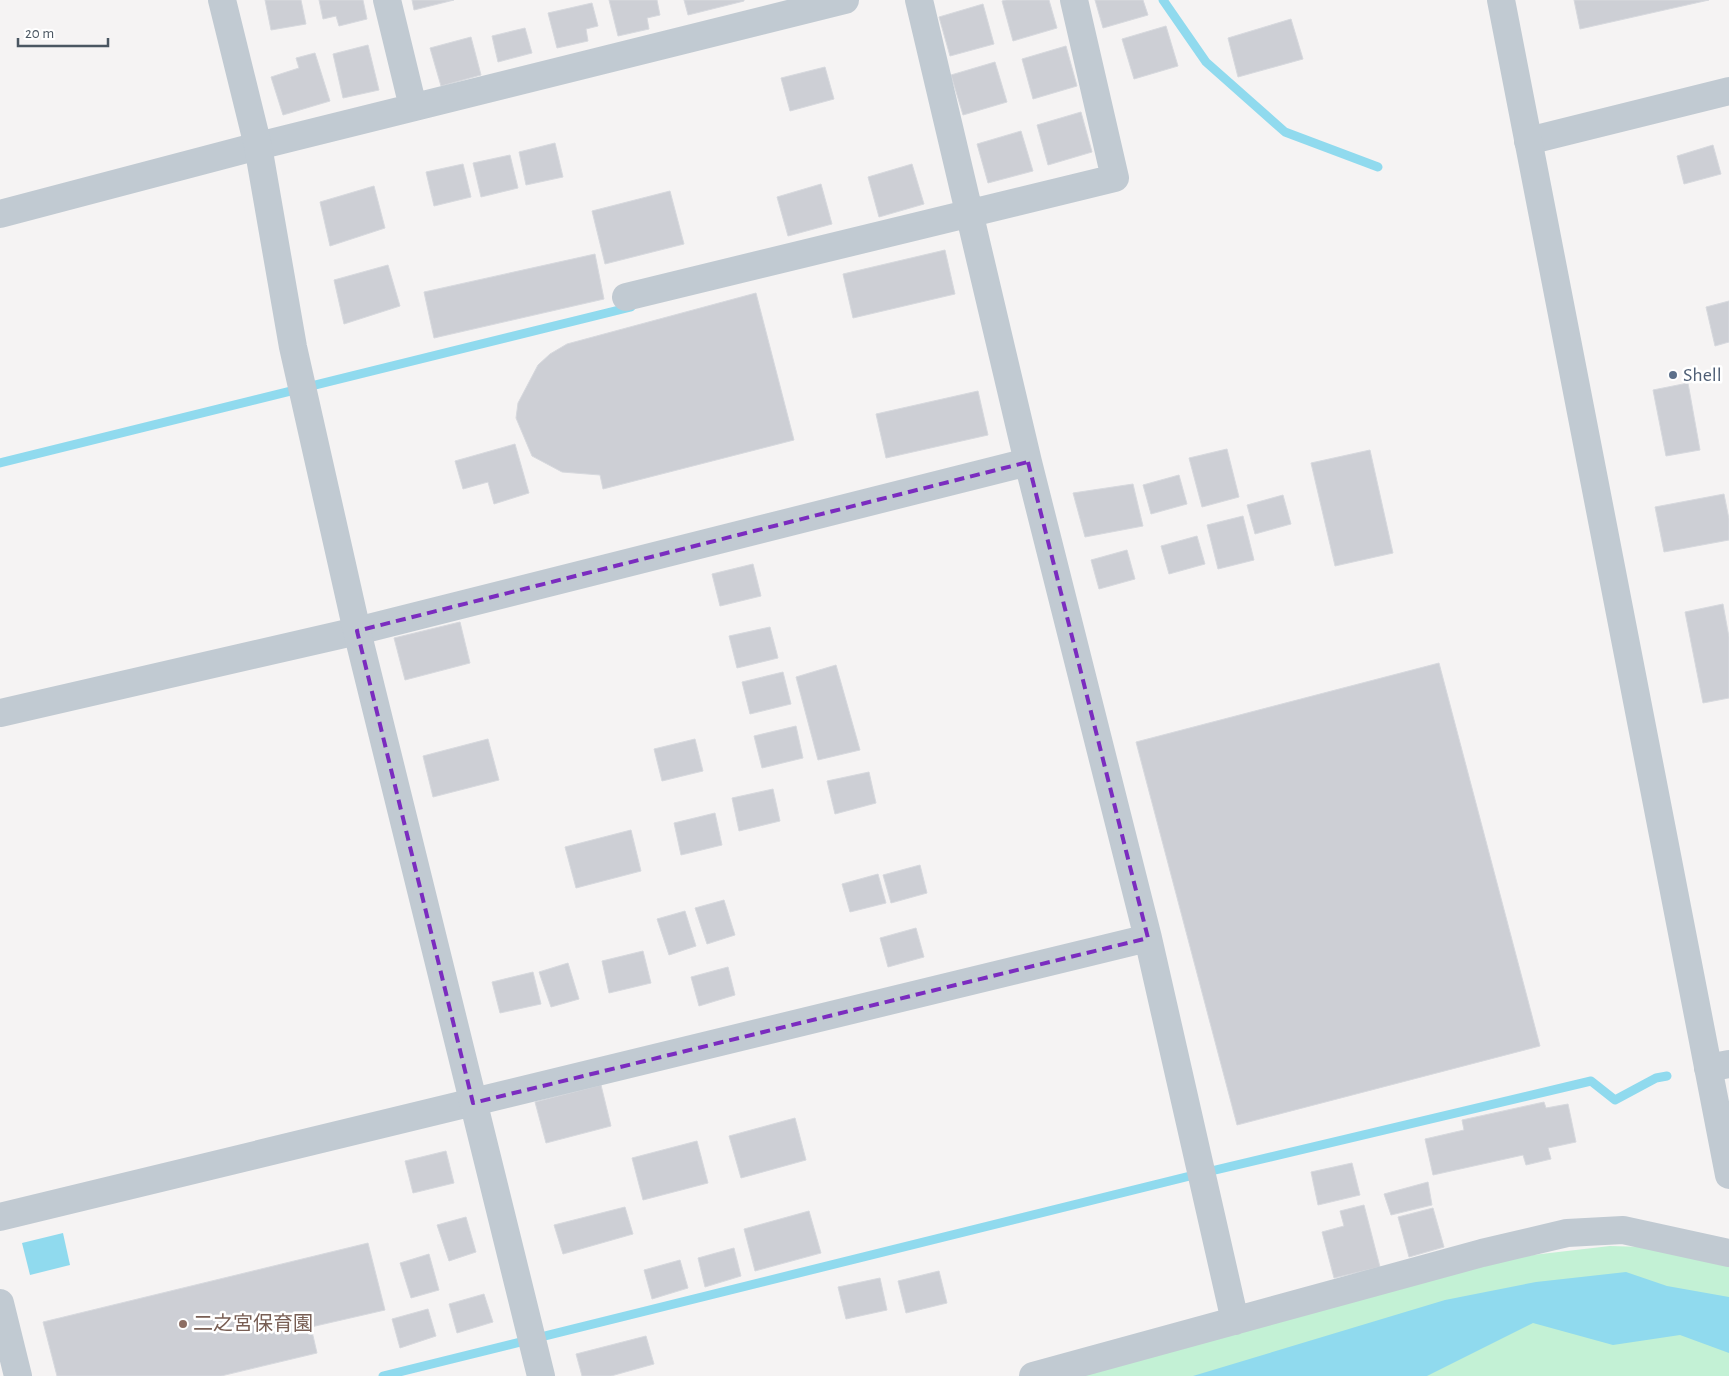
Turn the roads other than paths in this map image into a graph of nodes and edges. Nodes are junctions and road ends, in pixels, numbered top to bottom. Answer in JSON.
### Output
{"nodes":[{"id":1,"x":222,"y":0,"type":"edge"},
{"id":2,"x":387,"y":0,"type":"edge"},
{"id":3,"x":845,"y":0,"type":"edge"},
{"id":4,"x":919,"y":0,"type":"edge"},
{"id":5,"x":1074,"y":0,"type":"edge"},
{"id":6,"x":1501,"y":0,"type":"edge"},
{"id":7,"x":1729,"y":91,"type":"edge"},
{"id":8,"x":413,"y":107,"type":"junction"},
{"id":9,"x":1528,"y":141,"type":"junction"},
{"id":10,"x":258,"y":146,"type":"junction"},
{"id":11,"x":969,"y":213,"type":"junction"},
{"id":12,"x":0,"y":214,"type":"edge"},
{"id":13,"x":626,"y":297,"type":"dead end"},
{"id":14,"x":1028,"y":462,"type":"junction"},
{"id":15,"x":357,"y":631,"type":"junction"},
{"id":16,"x":0,"y":713,"type":"edge"},
{"id":17,"x":1148,"y":938,"type":"junction"},
{"id":18,"x":1721,"y":1066,"type":"edge"},
{"id":19,"x":473,"y":1102,"type":"junction"},
{"id":20,"x":1729,"y":1175,"type":"edge"},
{"id":21,"x":0,"y":1217,"type":"edge"},
{"id":22,"x":1729,"y":1253,"type":"edge"},
{"id":23,"x":0,"y":1303,"type":"edge"},
{"id":24,"x":1235,"y":1321,"type":"junction"},
{"id":25,"x":539,"y":1368,"type":"edge"},
{"id":26,"x":18,"y":1376,"type":"edge"},
{"id":27,"x":1033,"y":1376,"type":"edge"}],
"edges":[{"from":1,"to":10,"type":"street"},
{"from":2,"to":8,"type":"street"},
{"from":3,"to":8,"type":"street"},
{"from":4,"to":11,"type":"street"},
{"from":5,"to":11,"type":"street"},
{"from":6,"to":9,"type":"street"},
{"from":7,"to":9,"type":"street"},
{"from":8,"to":10,"type":"street"},
{"from":9,"to":18,"type":"street"},
{"from":10,"to":12,"type":"street"},
{"from":10,"to":15,"type":"street"},
{"from":11,"to":13,"type":"street"},
{"from":11,"to":14,"type":"street"},
{"from":14,"to":15,"type":"street"},
{"from":14,"to":17,"type":"street"},
{"from":15,"to":16,"type":"street"},
{"from":15,"to":19,"type":"street"},
{"from":17,"to":19,"type":"street"},
{"from":17,"to":24,"type":"street"},
{"from":18,"to":20,"type":"street"},
{"from":19,"to":21,"type":"street"},
{"from":19,"to":25,"type":"street"},
{"from":22,"to":24,"type":"street"},
{"from":23,"to":26,"type":"street"},
{"from":24,"to":27,"type":"street"}]}
